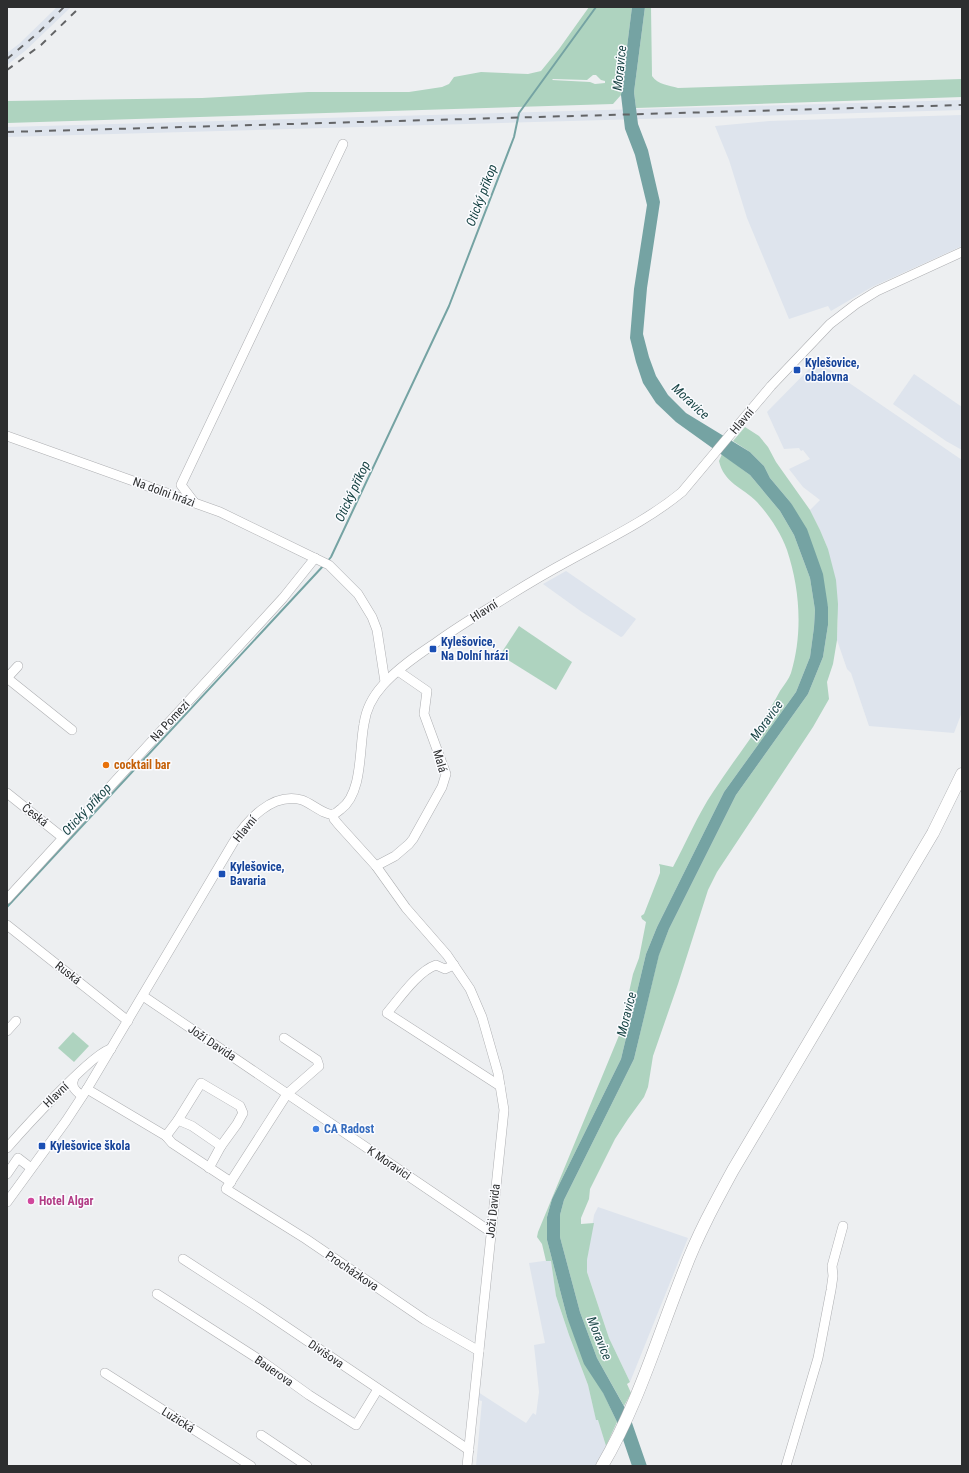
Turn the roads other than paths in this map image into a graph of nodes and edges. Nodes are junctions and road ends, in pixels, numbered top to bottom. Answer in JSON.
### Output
{"nodes":[{"id":1,"x":343,"y":144,"type":"dead end"},
{"id":2,"x":962,"y":252,"type":"edge"},
{"id":3,"x":7,"y":436,"type":"edge"},
{"id":4,"x":195,"y":503,"type":"junction"},
{"id":5,"x":322,"y":561,"type":"junction"},
{"id":6,"x":18,"y":666,"type":"dead end"},
{"id":7,"x":398,"y":671,"type":"junction"},
{"id":8,"x":7,"y":678,"type":"edge"},
{"id":9,"x":385,"y":682,"type":"junction"},
{"id":10,"x":72,"y":730,"type":"dead end"},
{"id":11,"x":962,"y":774,"type":"edge"},
{"id":12,"x":7,"y":793,"type":"edge"},
{"id":13,"x":333,"y":814,"type":"junction"},
{"id":14,"x":62,"y":837,"type":"junction"},
{"id":15,"x":376,"y":866,"type":"junction"},
{"id":16,"x":7,"y":899,"type":"edge"},
{"id":17,"x":7,"y":925,"type":"edge"},
{"id":18,"x":454,"y":964,"type":"junction"},
{"id":19,"x":142,"y":996,"type":"junction"},
{"id":20,"x":16,"y":1021,"type":"dead end"},
{"id":21,"x":128,"y":1021,"type":"junction"},
{"id":22,"x":7,"y":1031,"type":"edge"},
{"id":23,"x":284,"y":1038,"type":"dead end"},
{"id":24,"x":111,"y":1049,"type":"junction"},
{"id":25,"x":76,"y":1076,"type":"junction"},
{"id":26,"x":95,"y":1077,"type":"junction"},
{"id":27,"x":500,"y":1086,"type":"junction"},
{"id":28,"x":85,"y":1093,"type":"junction"},
{"id":29,"x":287,"y":1094,"type":"junction"},
{"id":30,"x":178,"y":1120,"type":"junction"},
{"id":31,"x":166,"y":1136,"type":"junction"},
{"id":32,"x":221,"y":1146,"type":"junction"},
{"id":33,"x":7,"y":1148,"type":"edge"},
{"id":34,"x":31,"y":1168,"type":"junction"},
{"id":35,"x":210,"y":1168,"type":"junction"},
{"id":36,"x":7,"y":1174,"type":"edge"},
{"id":37,"x":229,"y":1185,"type":"junction"},
{"id":38,"x":7,"y":1202,"type":"edge"},
{"id":39,"x":842,"y":1226,"type":"dead end"},
{"id":40,"x":491,"y":1232,"type":"junction"},
{"id":41,"x":183,"y":1259,"type":"dead end"},
{"id":42,"x":157,"y":1294,"type":"dead end"},
{"id":43,"x":479,"y":1351,"type":"junction"},
{"id":44,"x":105,"y":1373,"type":"dead end"},
{"id":45,"x":378,"y":1389,"type":"junction"},
{"id":46,"x":261,"y":1434,"type":"dead end"},
{"id":47,"x":469,"y":1450,"type":"junction"},
{"id":48,"x":604,"y":1463,"type":"edge"},
{"id":49,"x":251,"y":1466,"type":"edge"},
{"id":50,"x":307,"y":1466,"type":"edge"},
{"id":51,"x":467,"y":1466,"type":"edge"},
{"id":52,"x":786,"y":1466,"type":"edge"}],
"edges":[{"from":1,"to":4,"type":"street"},
{"from":2,"to":7,"type":"street","name":"Hlavní"},
{"from":3,"to":4,"type":"street","name":"Na dolni hrázi"},
{"from":4,"to":5,"type":"street","name":"Na dolni hrázi"},
{"from":5,"to":9,"type":"street","name":"Na dolni hrázi"},
{"from":5,"to":14,"type":"street","name":"Na Pomezí"},
{"from":6,"to":8,"type":"street"},
{"from":7,"to":9,"type":"street","name":"Hlavní"},
{"from":7,"to":15,"type":"street","name":"Malá"},
{"from":8,"to":10,"type":"street"},
{"from":9,"to":13,"type":"street","name":"Hlavní"},
{"from":11,"to":48,"type":"main road"},
{"from":12,"to":14,"type":"street","name":"Česká"},
{"from":13,"to":15,"type":"street","name":"Joži Davida"},
{"from":13,"to":19,"type":"street","name":"Hlavní"},
{"from":14,"to":16,"type":"street","name":"Na Pomezí"},
{"from":15,"to":18,"type":"street","name":"Joži Davida"},
{"from":17,"to":21,"type":"street","name":"Ruská"},
{"from":18,"to":27,"type":"street","name":"Joži Davida"},
{"from":18,"to":27,"type":"street"},
{"from":19,"to":21,"type":"street","name":"Hlavní"},
{"from":19,"to":29,"type":"street","name":"Joži Davida"},
{"from":20,"to":22,"type":"street"},
{"from":21,"to":24,"type":"street","name":"Hlavní"},
{"from":23,"to":29,"type":"street"},
{"from":24,"to":25,"type":"street","name":"Hlavní"},
{"from":24,"to":26,"type":"street","name":"Hlavní"},
{"from":25,"to":26,"type":"street"},
{"from":25,"to":28,"type":"street"},
{"from":25,"to":33,"type":"street","name":"Hlavní"},
{"from":26,"to":28,"type":"street","name":"Hlavní"},
{"from":27,"to":40,"type":"street","name":"Joži Davida"},
{"from":28,"to":31,"type":"street","name":"Hlavní"},
{"from":28,"to":34,"type":"street","name":"Hlavní"},
{"from":29,"to":37,"type":"street"},
{"from":29,"to":40,"type":"street","name":"K Moravici"},
{"from":30,"to":31,"type":"street"},
{"from":30,"to":32,"type":"street"},
{"from":30,"to":32,"type":"street"},
{"from":31,"to":35,"type":"street","name":"Hlavní"},
{"from":32,"to":35,"type":"street"},
{"from":34,"to":36,"type":"street"},
{"from":34,"to":38,"type":"street","name":"Hlavní"},
{"from":35,"to":37,"type":"street","name":"Procházkova"},
{"from":37,"to":43,"type":"street","name":"Procházkova"},
{"from":39,"to":52,"type":"street"},
{"from":40,"to":43,"type":"street","name":"Joži Davida"},
{"from":41,"to":45,"type":"street","name":"Divišova"},
{"from":42,"to":45,"type":"street","name":"Bauerova"},
{"from":43,"to":47,"type":"street","name":"Joži Davida"},
{"from":44,"to":49,"type":"street","name":"Lužická"},
{"from":45,"to":47,"type":"street","name":"Divišova"},
{"from":46,"to":50,"type":"street"},
{"from":47,"to":51,"type":"street","name":"Joži Davida"}]}
